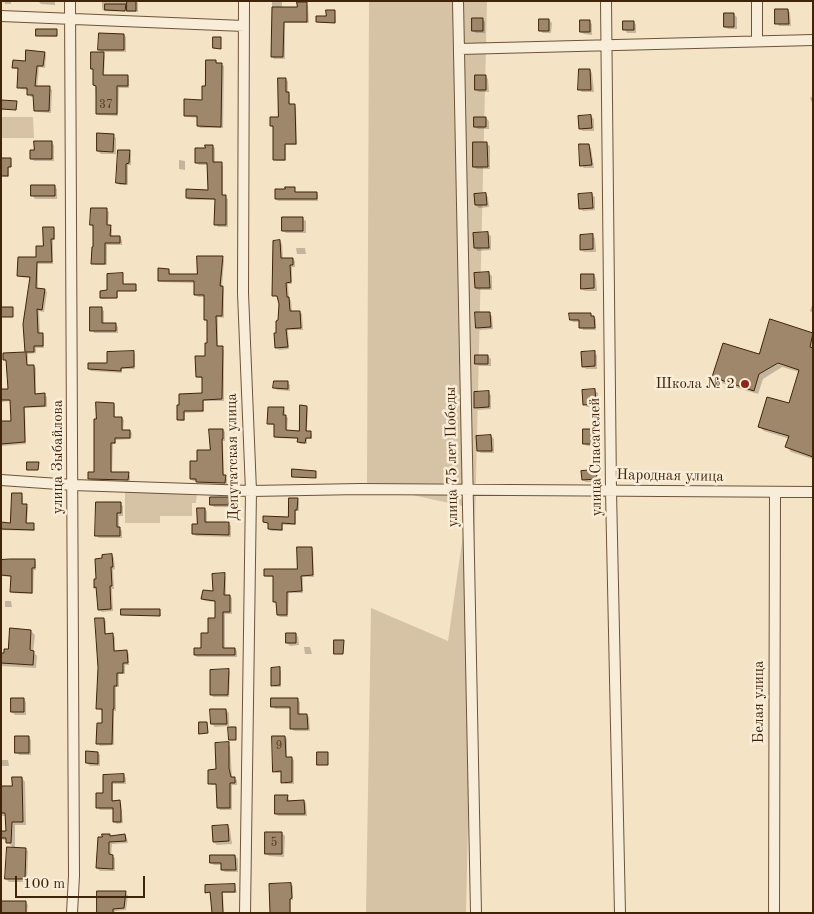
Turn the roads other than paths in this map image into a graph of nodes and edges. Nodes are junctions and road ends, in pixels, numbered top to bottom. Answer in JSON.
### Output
{"nodes":[{"id":1,"x":70,"y":1,"type":"edge"},
{"id":2,"x":244,"y":1,"type":"edge"},
{"id":3,"x":458,"y":1,"type":"edge"},
{"id":4,"x":606,"y":1,"type":"edge"},
{"id":5,"x":757,"y":1,"type":"edge"},
{"id":6,"x":1,"y":16,"type":"edge"},
{"id":7,"x":70,"y":19,"type":"junction"},
{"id":8,"x":244,"y":26,"type":"junction"},
{"id":9,"x":813,"y":40,"type":"edge"},
{"id":10,"x":757,"y":41,"type":"junction"},
{"id":11,"x":607,"y":46,"type":"junction"},
{"id":12,"x":459,"y":49,"type":"junction"},
{"id":13,"x":1,"y":480,"type":"edge"},
{"id":14,"x":73,"y":485,"type":"junction"},
{"id":15,"x":468,"y":490,"type":"junction"},
{"id":16,"x":251,"y":491,"type":"junction"},
{"id":17,"x":611,"y":491,"type":"junction"},
{"id":18,"x":775,"y":492,"type":"junction"},
{"id":19,"x":813,"y":492,"type":"edge"},
{"id":20,"x":72,"y":913,"type":"edge"},
{"id":21,"x":245,"y":913,"type":"edge"},
{"id":22,"x":476,"y":913,"type":"edge"},
{"id":23,"x":620,"y":913,"type":"edge"},
{"id":24,"x":774,"y":913,"type":"edge"}],
"edges":[{"from":1,"to":7,"type":"street","name":"улица Зыбайлова"},
{"from":2,"to":8,"type":"street","name":"Депутатская улица"},
{"from":3,"to":12,"type":"street","name":"улица 75 лет Победы"},
{"from":4,"to":11,"type":"street","name":"улица Спасателей"},
{"from":5,"to":10,"type":"street"},
{"from":6,"to":7,"type":"street"},
{"from":7,"to":8,"type":"street"},
{"from":7,"to":14,"type":"street","name":"улица Зыбайлова"},
{"from":8,"to":16,"type":"street","name":"Депутатская улица"},
{"from":9,"to":10,"type":"street"},
{"from":10,"to":11,"type":"street"},
{"from":11,"to":12,"type":"street"},
{"from":11,"to":17,"type":"street","name":"улица Спасателей"},
{"from":12,"to":15,"type":"street","name":"улица 75 лет Победы"},
{"from":13,"to":14,"type":"street","name":"Народная улица"},
{"from":14,"to":16,"type":"street","name":"Народная улица"},
{"from":14,"to":20,"type":"street","name":"улица Зыбайлова"},
{"from":15,"to":16,"type":"street","name":"Народная улица"},
{"from":15,"to":17,"type":"street","name":"Народная улица"},
{"from":15,"to":22,"type":"street","name":"улица 75 лет Победы"},
{"from":16,"to":21,"type":"street","name":"Депутатская улица"},
{"from":17,"to":18,"type":"street","name":"Народная улица"},
{"from":17,"to":23,"type":"street","name":"улица Спасателей"},
{"from":18,"to":19,"type":"street","name":"Народная улица"},
{"from":18,"to":24,"type":"street","name":"Белая улица"}]}
